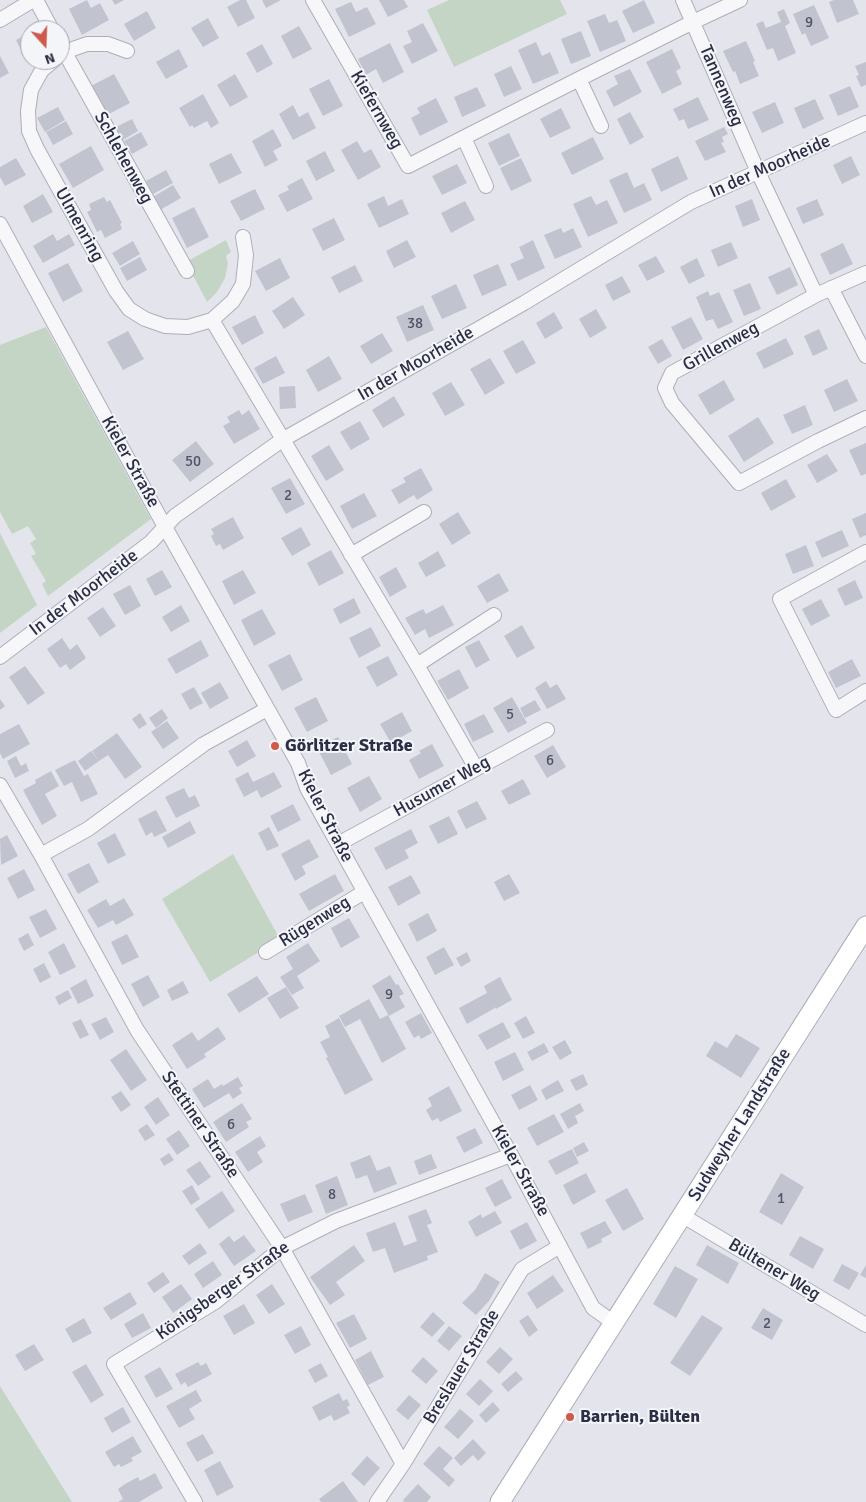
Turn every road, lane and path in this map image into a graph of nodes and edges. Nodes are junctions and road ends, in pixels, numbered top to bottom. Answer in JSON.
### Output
{"nodes":[{"id":1,"x":34,"y":0,"type":"edge"},
{"id":2,"x":313,"y":0,"type":"edge"},
{"id":3,"x":683,"y":0,"type":"edge"},
{"id":4,"x":740,"y":0,"type":"edge"},
{"id":5,"x":0,"y":20,"type":"edge"},
{"id":6,"x":46,"y":20,"type":"edge"},
{"id":7,"x":693,"y":22,"type":"junction"},
{"id":8,"x":70,"y":50,"type":"edge"},
{"id":9,"x":127,"y":51,"type":"dead end"},
{"id":10,"x":42,"y":70,"type":"edge"},
{"id":11,"x":70,"y":70,"type":"edge"},
{"id":12,"x":579,"y":79,"type":"junction"},
{"id":13,"x":866,"y":123,"type":"edge"},
{"id":14,"x":600,"y":126,"type":"dead end"},
{"id":15,"x":464,"y":138,"type":"junction"},
{"id":16,"x":758,"y":172,"type":"junction"},
{"id":17,"x":486,"y":186,"type":"dead end"},
{"id":18,"x":0,"y":224,"type":"edge"},
{"id":19,"x":243,"y":237,"type":"dead end"},
{"id":20,"x":187,"y":271,"type":"dead end"},
{"id":21,"x":866,"y":273,"type":"edge"},
{"id":22,"x":831,"y":288,"type":"junction"},
{"id":23,"x":816,"y":295,"type":"junction"},
{"id":24,"x":212,"y":320,"type":"junction"},
{"id":25,"x":866,"y":356,"type":"edge"},
{"id":26,"x":866,"y":418,"type":"edge"},
{"id":27,"x":282,"y":440,"type":"junction"},
{"id":28,"x":424,"y":512,"type":"dead end"},
{"id":29,"x":165,"y":526,"type":"junction"},
{"id":30,"x":866,"y":552,"type":"edge"},
{"id":31,"x":350,"y":555,"type":"junction"},
{"id":32,"x":494,"y":615,"type":"dead end"},
{"id":33,"x":0,"y":657,"type":"edge"},
{"id":34,"x":417,"y":665,"type":"junction"},
{"id":35,"x":866,"y":690,"type":"edge"},
{"id":36,"x":267,"y":709,"type":"junction"},
{"id":37,"x":547,"y":730,"type":"dead end"},
{"id":38,"x":476,"y":768,"type":"junction"},
{"id":39,"x":0,"y":785,"type":"edge"},
{"id":40,"x":338,"y":844,"type":"junction"},
{"id":41,"x":41,"y":855,"type":"junction"},
{"id":42,"x":364,"y":892,"type":"junction"},
{"id":43,"x":866,"y":926,"type":"edge"},
{"id":44,"x":266,"y":952,"type":"dead end"},
{"id":45,"x":511,"y":1154,"type":"junction"},
{"id":46,"x":683,"y":1216,"type":"junction"},
{"id":47,"x":560,"y":1246,"type":"junction"},
{"id":48,"x":282,"y":1248,"type":"junction"},
{"id":49,"x":614,"y":1323,"type":"junction"},
{"id":50,"x":866,"y":1325,"type":"edge"},
{"id":51,"x":403,"y":1464,"type":"junction"},
{"id":52,"x":195,"y":1502,"type":"edge"},
{"id":53,"x":377,"y":1502,"type":"edge"},
{"id":54,"x":500,"y":1502,"type":"edge"}],
"edges":[{"from":1,"to":5,"type":"street"},
{"from":1,"to":6,"type":"street"},
{"from":2,"to":15,"type":"street","name":"Kiefernweg"},
{"from":3,"to":7,"type":"street","name":"Tannenweg"},
{"from":4,"to":7,"type":"street","name":"Kiefernweg"},
{"from":7,"to":12,"type":"street","name":"Kiefernweg"},
{"from":7,"to":16,"type":"street","name":"Tannenweg"},
{"from":8,"to":9,"type":"street","name":"Ulmenring"},
{"from":10,"to":24,"type":"street","name":"Ulmenring"},
{"from":11,"to":20,"type":"street","name":"Schlehenweg"},
{"from":12,"to":14,"type":"street"},
{"from":12,"to":15,"type":"street","name":"Kiefernweg"},
{"from":13,"to":16,"type":"street","name":"In der Moorheide"},
{"from":15,"to":17,"type":"street"},
{"from":16,"to":23,"type":"street","name":"Tannenweg"},
{"from":16,"to":27,"type":"street","name":"In der Moorheide"},
{"from":18,"to":29,"type":"street","name":"Kieler Straße"},
{"from":19,"to":24,"type":"street","name":"Ulmenring"},
{"from":21,"to":22,"type":"street","name":"Grillenweg"},
{"from":22,"to":23,"type":"street","name":"Grillenweg"},
{"from":22,"to":25,"type":"street"},
{"from":23,"to":26,"type":"street","name":"Grillenweg"},
{"from":24,"to":27,"type":"street"},
{"from":27,"to":29,"type":"street","name":"In der Moorheide"},
{"from":27,"to":31,"type":"street"},
{"from":28,"to":31,"type":"street"},
{"from":29,"to":33,"type":"street","name":"In der Moorheide"},
{"from":29,"to":36,"type":"street","name":"Kieler Straße"},
{"from":30,"to":35,"type":"street"},
{"from":31,"to":34,"type":"street"},
{"from":32,"to":34,"type":"street"},
{"from":34,"to":38,"type":"street"},
{"from":36,"to":40,"type":"street","name":"Kieler Straße"},
{"from":36,"to":41,"type":"street"},
{"from":37,"to":38,"type":"street","name":"Husumer Weg"},
{"from":38,"to":40,"type":"street","name":"Husumer Weg"},
{"from":39,"to":41,"type":"street","name":"Stettiner Straße"},
{"from":40,"to":42,"type":"street","name":"Kieler Straße"},
{"from":41,"to":48,"type":"street","name":"Stettiner Straße"},
{"from":42,"to":44,"type":"street","name":"Rügenweg"},
{"from":42,"to":45,"type":"street","name":"Kieler Straße"},
{"from":43,"to":46,"type":"main road","name":"Sudweyher Landstraße"},
{"from":45,"to":47,"type":"street","name":"Kieler Straße"},
{"from":45,"to":48,"type":"street","name":"Königsberger Straße"},
{"from":46,"to":49,"type":"main road","name":"Sudweyher Landstraße"},
{"from":46,"to":50,"type":"street","name":"Bültener Weg"},
{"from":47,"to":49,"type":"street","name":"Kieler Straße"},
{"from":47,"to":51,"type":"street","name":"Breslauer Straße"},
{"from":48,"to":51,"type":"street","name":"Stettiner Straße"},
{"from":48,"to":52,"type":"street","name":"Königsberger Straße"},
{"from":49,"to":54,"type":"main road","name":"Sudweyher Landstraße"},
{"from":51,"to":53,"type":"street","name":"Breslauer Straße"}]}
